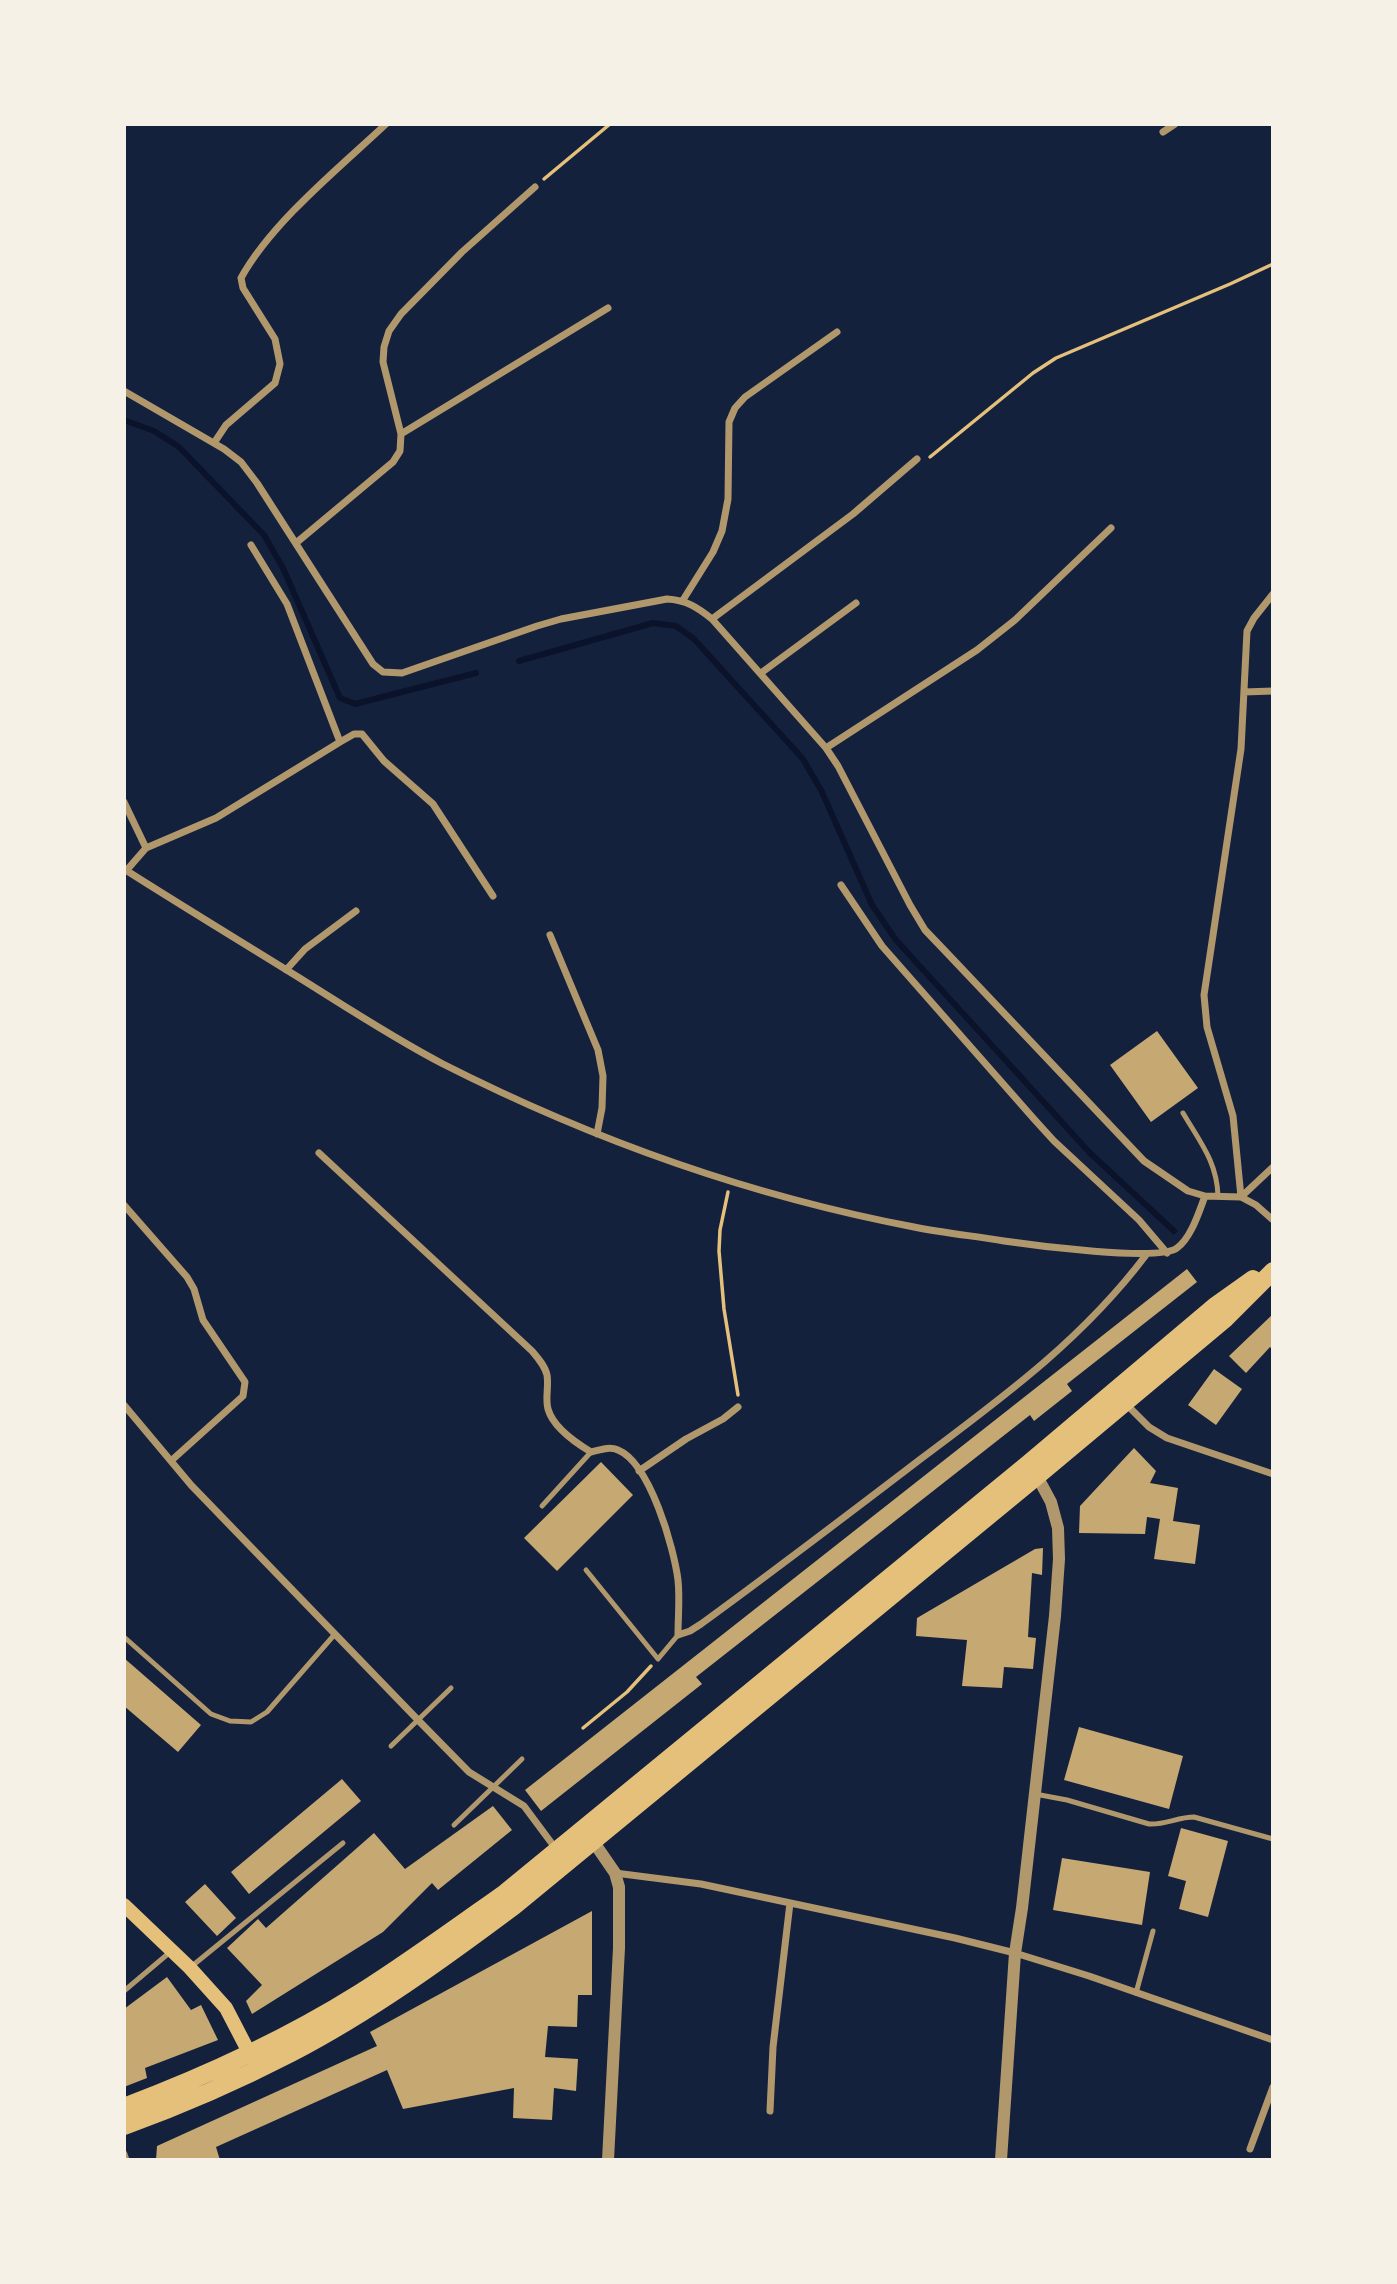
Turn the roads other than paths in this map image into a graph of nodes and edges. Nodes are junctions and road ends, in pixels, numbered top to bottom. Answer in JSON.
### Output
{"nodes":[{"id":1,"x":386,"y":124,"type":"edge"},
{"id":2,"x":1175,"y":124,"type":"edge"},
{"id":3,"x":1163,"y":132,"type":"dead end"},
{"id":4,"x":535,"y":187,"type":"road end"},
{"id":5,"x":608,"y":308,"type":"dead end"},
{"id":6,"x":837,"y":332,"type":"dead end"},
{"id":7,"x":124,"y":391,"type":"edge"},
{"id":8,"x":401,"y":434,"type":"junction"},
{"id":9,"x":214,"y":443,"type":"junction"},
{"id":10,"x":917,"y":459,"type":"road end"},
{"id":11,"x":1111,"y":528,"type":"dead end"},
{"id":12,"x":296,"y":543,"type":"junction"},
{"id":13,"x":251,"y":545,"type":"dead end"},
{"id":14,"x":1273,"y":594,"type":"edge"},
{"id":15,"x":683,"y":600,"type":"junction"},
{"id":16,"x":856,"y":603,"type":"dead end"},
{"id":17,"x":712,"y":618,"type":"junction"},
{"id":18,"x":761,"y":673,"type":"junction"},
{"id":19,"x":1273,"y":691,"type":"edge"},
{"id":20,"x":1244,"y":692,"type":"junction"},
{"id":21,"x":340,"y":742,"type":"junction"},
{"id":22,"x":826,"y":748,"type":"junction"},
{"id":23,"x":124,"y":802,"type":"edge"},
{"id":24,"x":146,"y":848,"type":"junction"},
{"id":25,"x":125,"y":870,"type":"edge"},
{"id":26,"x":841,"y":885,"type":"dead end"},
{"id":27,"x":493,"y":896,"type":"dead end"},
{"id":28,"x":356,"y":911,"type":"dead end"},
{"id":29,"x":550,"y":935,"type":"dead end"},
{"id":30,"x":286,"y":970,"type":"junction"},
{"id":31,"x":1183,"y":1113,"type":"dead end"},
{"id":32,"x":597,"y":1134,"type":"junction"},
{"id":33,"x":319,"y":1153,"type":"dead end"},
{"id":34,"x":1273,"y":1167,"type":"edge"},
{"id":35,"x":1205,"y":1196,"type":"junction"},
{"id":36,"x":1218,"y":1196,"type":"junction"},
{"id":37,"x":1241,"y":1197,"type":"junction"},
{"id":38,"x":124,"y":1205,"type":"edge"},
{"id":39,"x":1273,"y":1220,"type":"edge"},
{"id":40,"x":1167,"y":1253,"type":"junction"},
{"id":41,"x":1146,"y":1255,"type":"junction"},
{"id":42,"x":1273,"y":1265,"type":"edge"},
{"id":43,"x":1273,"y":1271,"type":"edge"},
{"id":44,"x":1124,"y":1403,"type":"junction"},
{"id":45,"x":124,"y":1405,"type":"edge"},
{"id":46,"x":738,"y":1407,"type":"road end"},
{"id":47,"x":592,"y":1452,"type":"junction"},
{"id":48,"x":172,"y":1460,"type":"junction"},
{"id":49,"x":639,"y":1471,"type":"junction"},
{"id":50,"x":1273,"y":1474,"type":"edge"},
{"id":51,"x":1037,"y":1476,"type":"junction"},
{"id":52,"x":542,"y":1506,"type":"dead end"},
{"id":53,"x":586,"y":1570,"type":"dead end"},
{"id":54,"x":335,"y":1634,"type":"junction"},
{"id":55,"x":678,"y":1635,"type":"junction"},
{"id":56,"x":124,"y":1637,"type":"edge"},
{"id":57,"x":451,"y":1688,"type":"dead end"},
{"id":58,"x":417,"y":1719,"type":"junction"},
{"id":59,"x":391,"y":1746,"type":"dead end"},
{"id":60,"x":522,"y":1759,"type":"dead end"},
{"id":61,"x":492,"y":1786,"type":"junction"},
{"id":62,"x":1034,"y":1794,"type":"junction"},
{"id":63,"x":454,"y":1825,"type":"dead end"},
{"id":64,"x":1273,"y":1839,"type":"edge"},
{"id":65,"x":593,"y":1841,"type":"junction"},
{"id":66,"x":342,"y":1843,"type":"dead end"},
{"id":67,"x":557,"y":1850,"type":"junction"},
{"id":68,"x":615,"y":1873,"type":"junction"},
{"id":69,"x":790,"y":1902,"type":"junction"},
{"id":70,"x":124,"y":1905,"type":"edge"},
{"id":71,"x":1153,"y":1930,"type":"dead end"},
{"id":72,"x":172,"y":1951,"type":"junction"},
{"id":73,"x":1015,"y":1953,"type":"junction"},
{"id":74,"x":190,"y":1969,"type":"junction"},
{"id":75,"x":124,"y":1991,"type":"edge"},
{"id":76,"x":1136,"y":1993,"type":"junction"},
{"id":77,"x":1273,"y":2040,"type":"edge"},
{"id":78,"x":254,"y":2062,"type":"junction"},
{"id":79,"x":1273,"y":2087,"type":"edge"},
{"id":80,"x":124,"y":2107,"type":"edge"},
{"id":81,"x":770,"y":2110,"type":"dead end"},
{"id":82,"x":124,"y":2126,"type":"edge"},
{"id":83,"x":1250,"y":2149,"type":"dead end"},
{"id":84,"x":124,"y":2154,"type":"edge"},
{"id":85,"x":126,"y":2160,"type":"edge"},
{"id":86,"x":608,"y":2160,"type":"edge"},
{"id":87,"x":1001,"y":2160,"type":"edge"}],
"edges":[{"from":1,"to":9,"type":"street"},
{"from":2,"to":3,"type":"street"},
{"from":4,"to":8,"type":"street"},
{"from":5,"to":8,"type":"street"},
{"from":6,"to":15,"type":"street"},
{"from":7,"to":9,"type":"street"},
{"from":8,"to":12,"type":"street"},
{"from":9,"to":12,"type":"street"},
{"from":10,"to":17,"type":"street"},
{"from":11,"to":22,"type":"street"},
{"from":12,"to":15,"type":"street"},
{"from":13,"to":21,"type":"street"},
{"from":14,"to":20,"type":"street"},
{"from":15,"to":17,"type":"street"},
{"from":16,"to":18,"type":"street"},
{"from":17,"to":18,"type":"street"},
{"from":18,"to":22,"type":"street"},
{"from":19,"to":20,"type":"street"},
{"from":20,"to":37,"type":"street"},
{"from":21,"to":24,"type":"street"},
{"from":21,"to":27,"type":"street"},
{"from":22,"to":35,"type":"street"},
{"from":23,"to":24,"type":"street"},
{"from":24,"to":25,"type":"street"},
{"from":25,"to":30,"type":"street"},
{"from":26,"to":40,"type":"street"},
{"from":28,"to":30,"type":"street"},
{"from":29,"to":32,"type":"street"},
{"from":30,"to":32,"type":"street"},
{"from":31,"to":36,"type":"lane"},
{"from":32,"to":41,"type":"street"},
{"from":33,"to":47,"type":"street"},
{"from":34,"to":37,"type":"street"},
{"from":35,"to":36,"type":"street"},
{"from":35,"to":40,"type":"street"},
{"from":36,"to":37,"type":"street"},
{"from":37,"to":39,"type":"street"},
{"from":38,"to":48,"type":"street"},
{"from":40,"to":41,"type":"street"},
{"from":41,"to":55,"type":"street"},
{"from":42,"to":67,"type":"main road"},
{"from":43,"to":44,"type":"main road"},
{"from":44,"to":50,"type":"street"},
{"from":44,"to":51,"type":"main road"},
{"from":45,"to":48,"type":"street"},
{"from":46,"to":49,"type":"street"},
{"from":47,"to":49,"type":"street"},
{"from":47,"to":52,"type":"lane"},
{"from":48,"to":54,"type":"street"},
{"from":49,"to":55,"type":"street"},
{"from":51,"to":62,"type":"street"},
{"from":51,"to":65,"type":"main road"},
{"from":53,"to":55,"type":"lane"},
{"from":54,"to":56,"type":"lane"},
{"from":54,"to":58,"type":"street"},
{"from":57,"to":58,"type":"lane"},
{"from":58,"to":59,"type":"lane"},
{"from":58,"to":61,"type":"street"},
{"from":60,"to":61,"type":"lane"},
{"from":61,"to":63,"type":"lane"},
{"from":61,"to":67,"type":"street"},
{"from":62,"to":64,"type":"lane"},
{"from":62,"to":73,"type":"street"},
{"from":65,"to":68,"type":"street"},
{"from":65,"to":78,"type":"main road"},
{"from":66,"to":74,"type":"lane"},
{"from":67,"to":78,"type":"main road"},
{"from":68,"to":69,"type":"street"},
{"from":68,"to":86,"type":"street"},
{"from":69,"to":73,"type":"street"},
{"from":69,"to":81,"type":"street"},
{"from":70,"to":72,"type":"main road"},
{"from":71,"to":76,"type":"lane"},
{"from":72,"to":74,"type":"main road"},
{"from":72,"to":75,"type":"lane"},
{"from":73,"to":76,"type":"street"},
{"from":73,"to":87,"type":"street"},
{"from":74,"to":78,"type":"main road"},
{"from":76,"to":77,"type":"street"},
{"from":78,"to":80,"type":"main road"},
{"from":78,"to":82,"type":"main road"},
{"from":79,"to":83,"type":"street"},
{"from":84,"to":85,"type":"street"}]}
